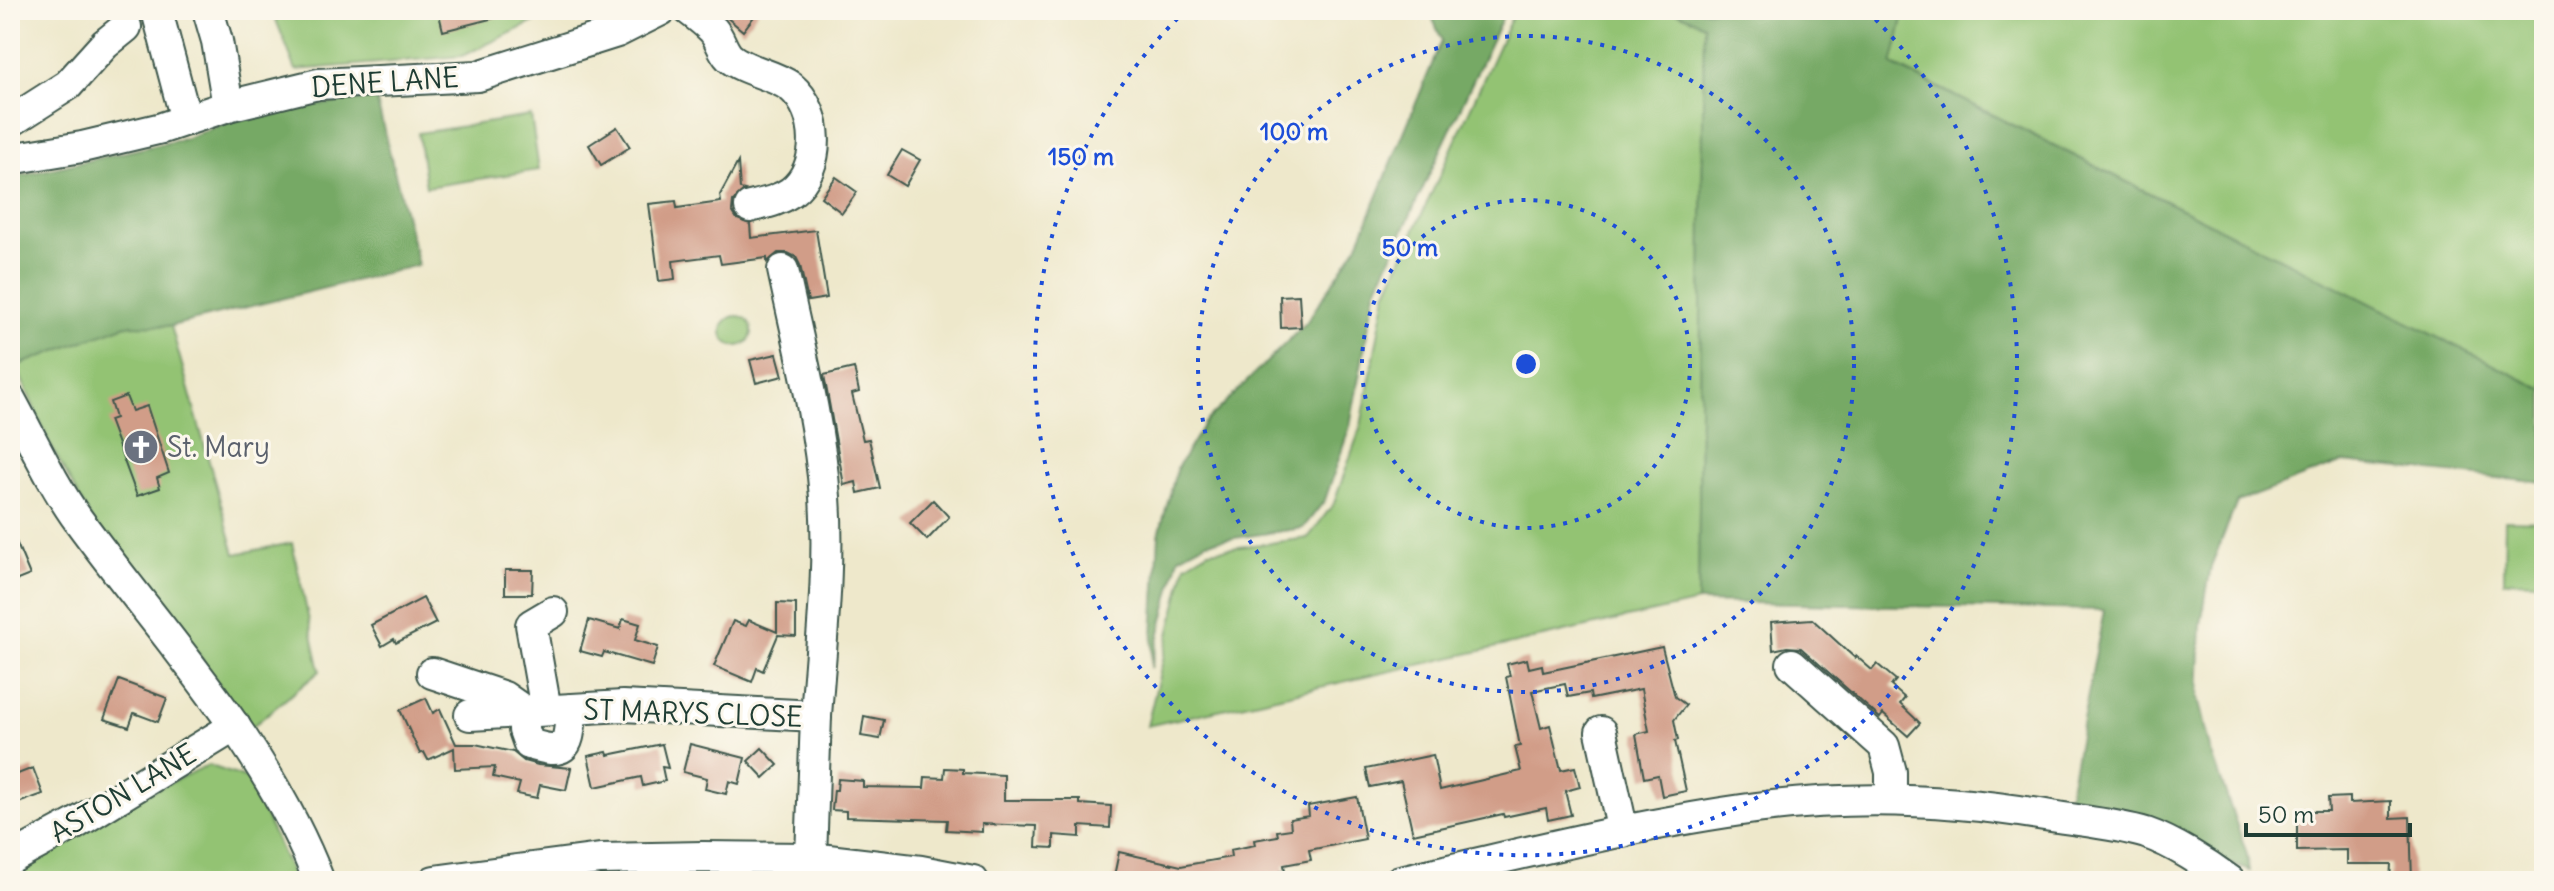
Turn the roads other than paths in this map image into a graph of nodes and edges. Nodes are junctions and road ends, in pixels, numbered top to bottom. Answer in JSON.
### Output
{"nodes":[{"id":1,"x":208,"y":10,"type":"edge"},
{"id":2,"x":661,"y":10,"type":"edge"},
{"id":3,"x":689,"y":10,"type":"edge"},
{"id":4,"x":157,"y":11,"type":"edge"},
{"id":5,"x":126,"y":27,"type":"dead end"},
{"id":6,"x":228,"y":106,"type":"junction"},
{"id":7,"x":186,"y":120,"type":"junction"},
{"id":8,"x":10,"y":122,"type":"edge"},
{"id":9,"x":10,"y":159,"type":"edge"},
{"id":10,"x":750,"y":207,"type":"dead end"},
{"id":11,"x":783,"y":270,"type":"dead end"},
{"id":12,"x":10,"y":399,"type":"edge"},
{"id":13,"x":17,"y":429,"type":"edge"},
{"id":14,"x":553,"y":612,"type":"dead end"},
{"id":15,"x":1792,"y":664,"type":"dead end"},
{"id":16,"x":432,"y":673,"type":"dead end"},
{"id":17,"x":547,"y":710,"type":"junction"},
{"id":18,"x":470,"y":715,"type":"dead end"},
{"id":19,"x":816,"y":716,"type":"junction"},
{"id":20,"x":235,"y":726,"type":"junction"},
{"id":21,"x":1601,"y":732,"type":"dead end"},
{"id":22,"x":1891,"y":800,"type":"junction"},
{"id":23,"x":1623,"y":832,"type":"junction"},
{"id":24,"x":811,"y":858,"type":"junction"},
{"id":25,"x":10,"y":859,"type":"edge"},
{"id":26,"x":703,"y":869,"type":"edge"},
{"id":27,"x":319,"y":881,"type":"edge"},
{"id":28,"x":434,"y":881,"type":"edge"},
{"id":29,"x":973,"y":881,"type":"edge"},
{"id":30,"x":1400,"y":881,"type":"edge"},
{"id":31,"x":2230,"y":881,"type":"edge"}],
"edges":[{"from":1,"to":6,"type":"street"},
{"from":2,"to":6,"type":"street","name":"DENE LANE"},
{"from":3,"to":10,"type":"street"},
{"from":4,"to":7,"type":"street"},
{"from":5,"to":8,"type":"street"},
{"from":6,"to":7,"type":"street","name":"DENE LANE"},
{"from":7,"to":9,"type":"street","name":"DENE LANE"},
{"from":11,"to":19,"type":"street"},
{"from":12,"to":13,"type":"street"},
{"from":13,"to":20,"type":"street"},
{"from":14,"to":17,"type":"street"},
{"from":15,"to":22,"type":"street"},
{"from":16,"to":17,"type":"street"},
{"from":17,"to":18,"type":"street","name":"ST MARYS CLOSE"},
{"from":17,"to":19,"type":"street","name":"ST MARYS CLOSE"},
{"from":19,"to":24,"type":"street","name":"ST MARYS CLOSE"},
{"from":20,"to":25,"type":"street","name":"ASTON LANE"},
{"from":20,"to":27,"type":"street"},
{"from":21,"to":23,"type":"street"},
{"from":22,"to":23,"type":"street"},
{"from":22,"to":31,"type":"street"},
{"from":23,"to":30,"type":"street"},
{"from":24,"to":26,"type":"street"},
{"from":24,"to":29,"type":"street"},
{"from":26,"to":28,"type":"street"}]}
